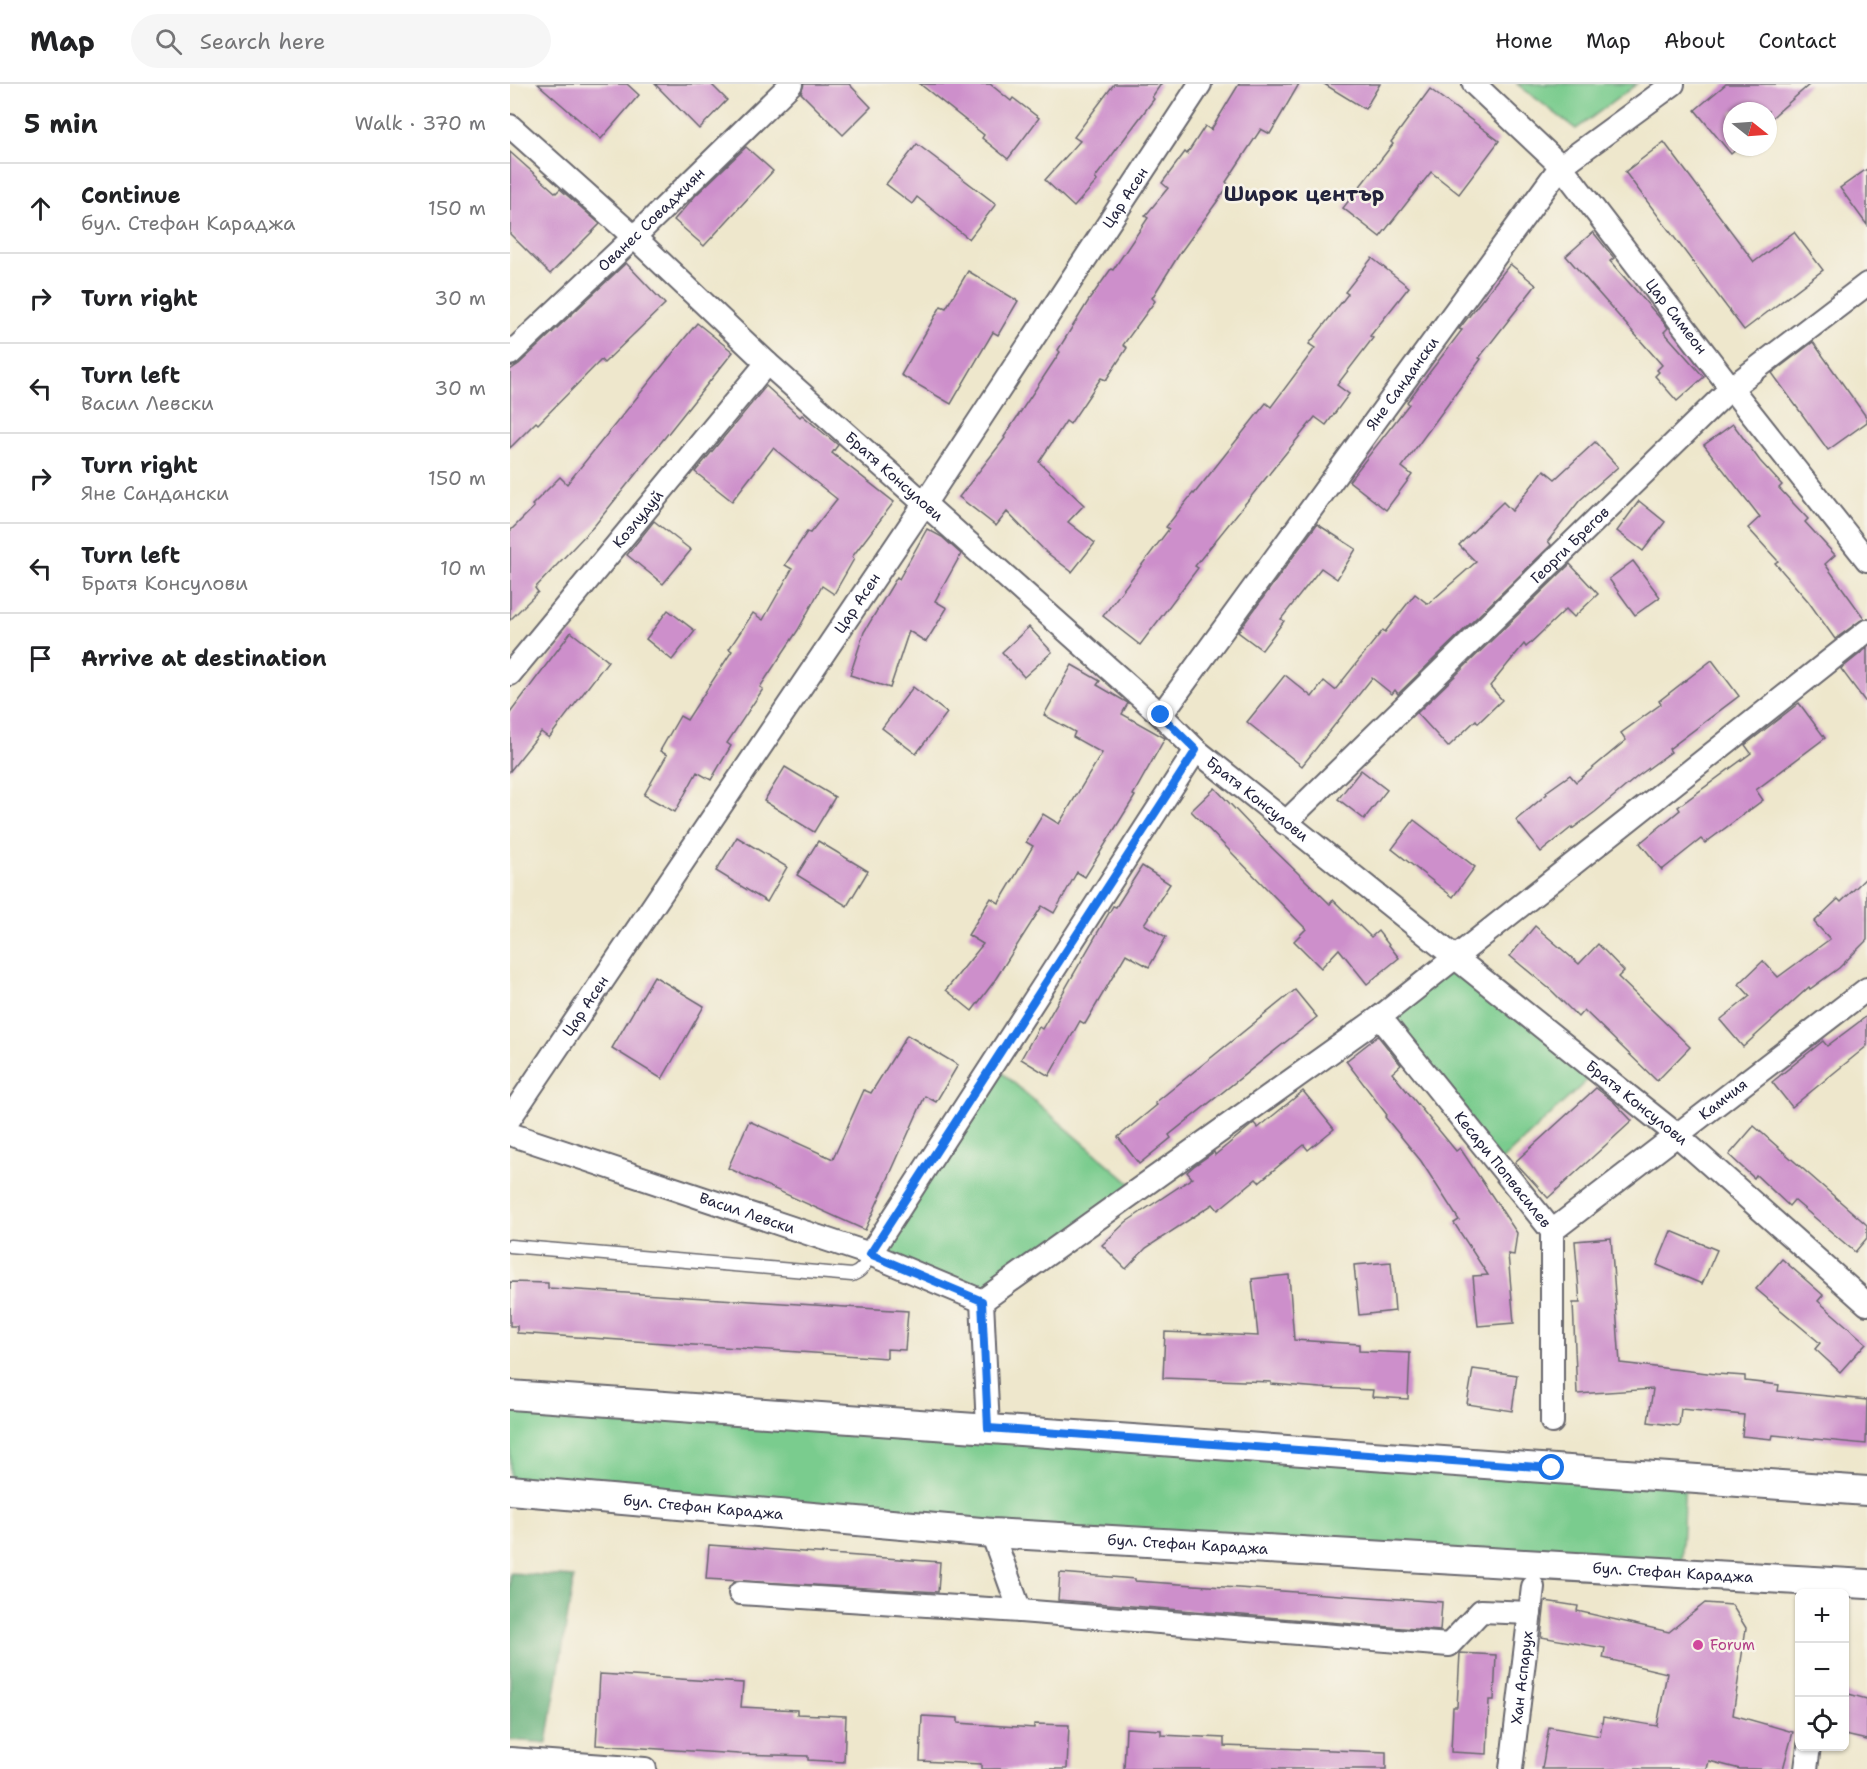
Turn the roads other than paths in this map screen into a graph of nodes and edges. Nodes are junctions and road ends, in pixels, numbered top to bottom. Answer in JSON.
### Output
{"nodes":[{"id":1,"x":791,"y":84,"type":"edge"},
{"id":2,"x":1200,"y":84,"type":"edge"},
{"id":3,"x":1474,"y":84,"type":"edge"},
{"id":4,"x":1673,"y":84,"type":"edge"},
{"id":5,"x":510,"y":126,"type":"edge"},
{"id":6,"x":1561,"y":166,"type":"junction"},
{"id":7,"x":634,"y":237,"type":"junction"},
{"id":8,"x":1867,"y":284,"type":"edge"},
{"id":9,"x":510,"y":354,"type":"edge"},
{"id":10,"x":767,"y":363,"type":"junction"},
{"id":11,"x":1731,"y":388,"type":"junction"},
{"id":12,"x":925,"y":503,"type":"junction"},
{"id":13,"x":1867,"y":560,"type":"edge"},
{"id":14,"x":1867,"y":631,"type":"edge"},
{"id":15,"x":510,"y":674,"type":"edge"},
{"id":16,"x":1161,"y":715,"type":"junction"},
{"id":17,"x":1196,"y":750,"type":"junction"},
{"id":18,"x":1285,"y":823,"type":"junction"},
{"id":19,"x":1455,"y":956,"type":"junction"},
{"id":20,"x":1867,"y":989,"type":"edge"},
{"id":21,"x":1380,"y":1017,"type":"junction"},
{"id":22,"x":510,"y":1118,"type":"edge"},
{"id":23,"x":510,"y":1134,"type":"edge"},
{"id":24,"x":1677,"y":1136,"type":"junction"},
{"id":25,"x":1552,"y":1231,"type":"junction"},
{"id":26,"x":510,"y":1246,"type":"edge"},
{"id":27,"x":870,"y":1254,"type":"junction"},
{"id":28,"x":982,"y":1301,"type":"junction"},
{"id":29,"x":1867,"y":1304,"type":"edge"},
{"id":30,"x":510,"y":1395,"type":"edge"},
{"id":31,"x":1552,"y":1422,"type":"dead end"},
{"id":32,"x":988,"y":1428,"type":"junction"},
{"id":33,"x":510,"y":1490,"type":"edge"},
{"id":34,"x":1867,"y":1491,"type":"edge"},
{"id":35,"x":992,"y":1533,"type":"junction"},
{"id":36,"x":1867,"y":1584,"type":"edge"},
{"id":37,"x":1533,"y":1587,"type":"dead end"},
{"id":38,"x":1836,"y":1588,"type":"edge"},
{"id":39,"x":740,"y":1593,"type":"dead end"},
{"id":40,"x":1020,"y":1611,"type":"junction"},
{"id":41,"x":1530,"y":1613,"type":"junction"},
{"id":42,"x":1808,"y":1751,"type":"edge"},
{"id":43,"x":510,"y":1759,"type":"edge"},
{"id":44,"x":593,"y":1767,"type":"edge"},
{"id":45,"x":645,"y":1769,"type":"edge"},
{"id":46,"x":1511,"y":1769,"type":"edge"},
{"id":47,"x":1806,"y":1769,"type":"edge"}],
"edges":[{"from":1,"to":7,"type":"street","name":"Ованес Соваджиян"},
{"from":2,"to":12,"type":"street","name":"Цар Асен"},
{"from":3,"to":6,"type":"street","name":"Цар Симеон"},
{"from":4,"to":6,"type":"street","name":"Яне Сандански"},
{"from":5,"to":7,"type":"street","name":"Братя Консулови"},
{"from":6,"to":11,"type":"street","name":"Цар Симеон"},
{"from":6,"to":16,"type":"street","name":"Яне Сандански"},
{"from":7,"to":9,"type":"street","name":"Ованес Соваджиян"},
{"from":7,"to":10,"type":"street","name":"Братя Консулови"},
{"from":8,"to":11,"type":"street","name":"Георги Брегов"},
{"from":10,"to":12,"type":"street","name":"Братя Консулови"},
{"from":10,"to":15,"type":"street","name":"Козлудуй"},
{"from":11,"to":13,"type":"street","name":"Цар Симеон"},
{"from":11,"to":18,"type":"street","name":"Георги Брегов"},
{"from":12,"to":16,"type":"street","name":"Братя Консулови"},
{"from":12,"to":22,"type":"street","name":"Цар Асен"},
{"from":14,"to":19,"type":"street"},
{"from":16,"to":17,"type":"street","name":"Братя Консулови"},
{"from":17,"to":18,"type":"street","name":"Братя Консулови"},
{"from":17,"to":27,"type":"street"},
{"from":18,"to":19,"type":"street","name":"Братя Консулови"},
{"from":19,"to":21,"type":"street"},
{"from":19,"to":24,"type":"street","name":"Братя Консулови"},
{"from":20,"to":24,"type":"street","name":"Камчия"},
{"from":21,"to":25,"type":"street","name":"Кесари Попвасилев"},
{"from":21,"to":28,"type":"street"},
{"from":23,"to":27,"type":"street","name":"Васил Левски"},
{"from":24,"to":25,"type":"street","name":"Камчия"},
{"from":24,"to":29,"type":"street","name":"Братя Консулови"},
{"from":25,"to":31,"type":"street","name":"Кесари Попвасилев"},
{"from":26,"to":27,"type":"lane"},
{"from":27,"to":28,"type":"street","name":"Васил Левски"},
{"from":28,"to":32,"type":"street"},
{"from":30,"to":32,"type":"street"},
{"from":32,"to":34,"type":"street"},
{"from":33,"to":35,"type":"street","name":"бул. Стефан Караджа"},
{"from":35,"to":38,"type":"street","name":"бул. Стефан Караджа"},
{"from":35,"to":40,"type":"street"},
{"from":36,"to":38,"type":"street","name":"бул. Стефан Караджа"},
{"from":37,"to":41,"type":"street","name":"Хан Аспарух"},
{"from":39,"to":40,"type":"street"},
{"from":40,"to":41,"type":"street"},
{"from":41,"to":46,"type":"street","name":"Хан Аспарух"},
{"from":42,"to":47,"type":"street"},
{"from":43,"to":44,"type":"street"},
{"from":44,"to":45,"type":"street"}]}
